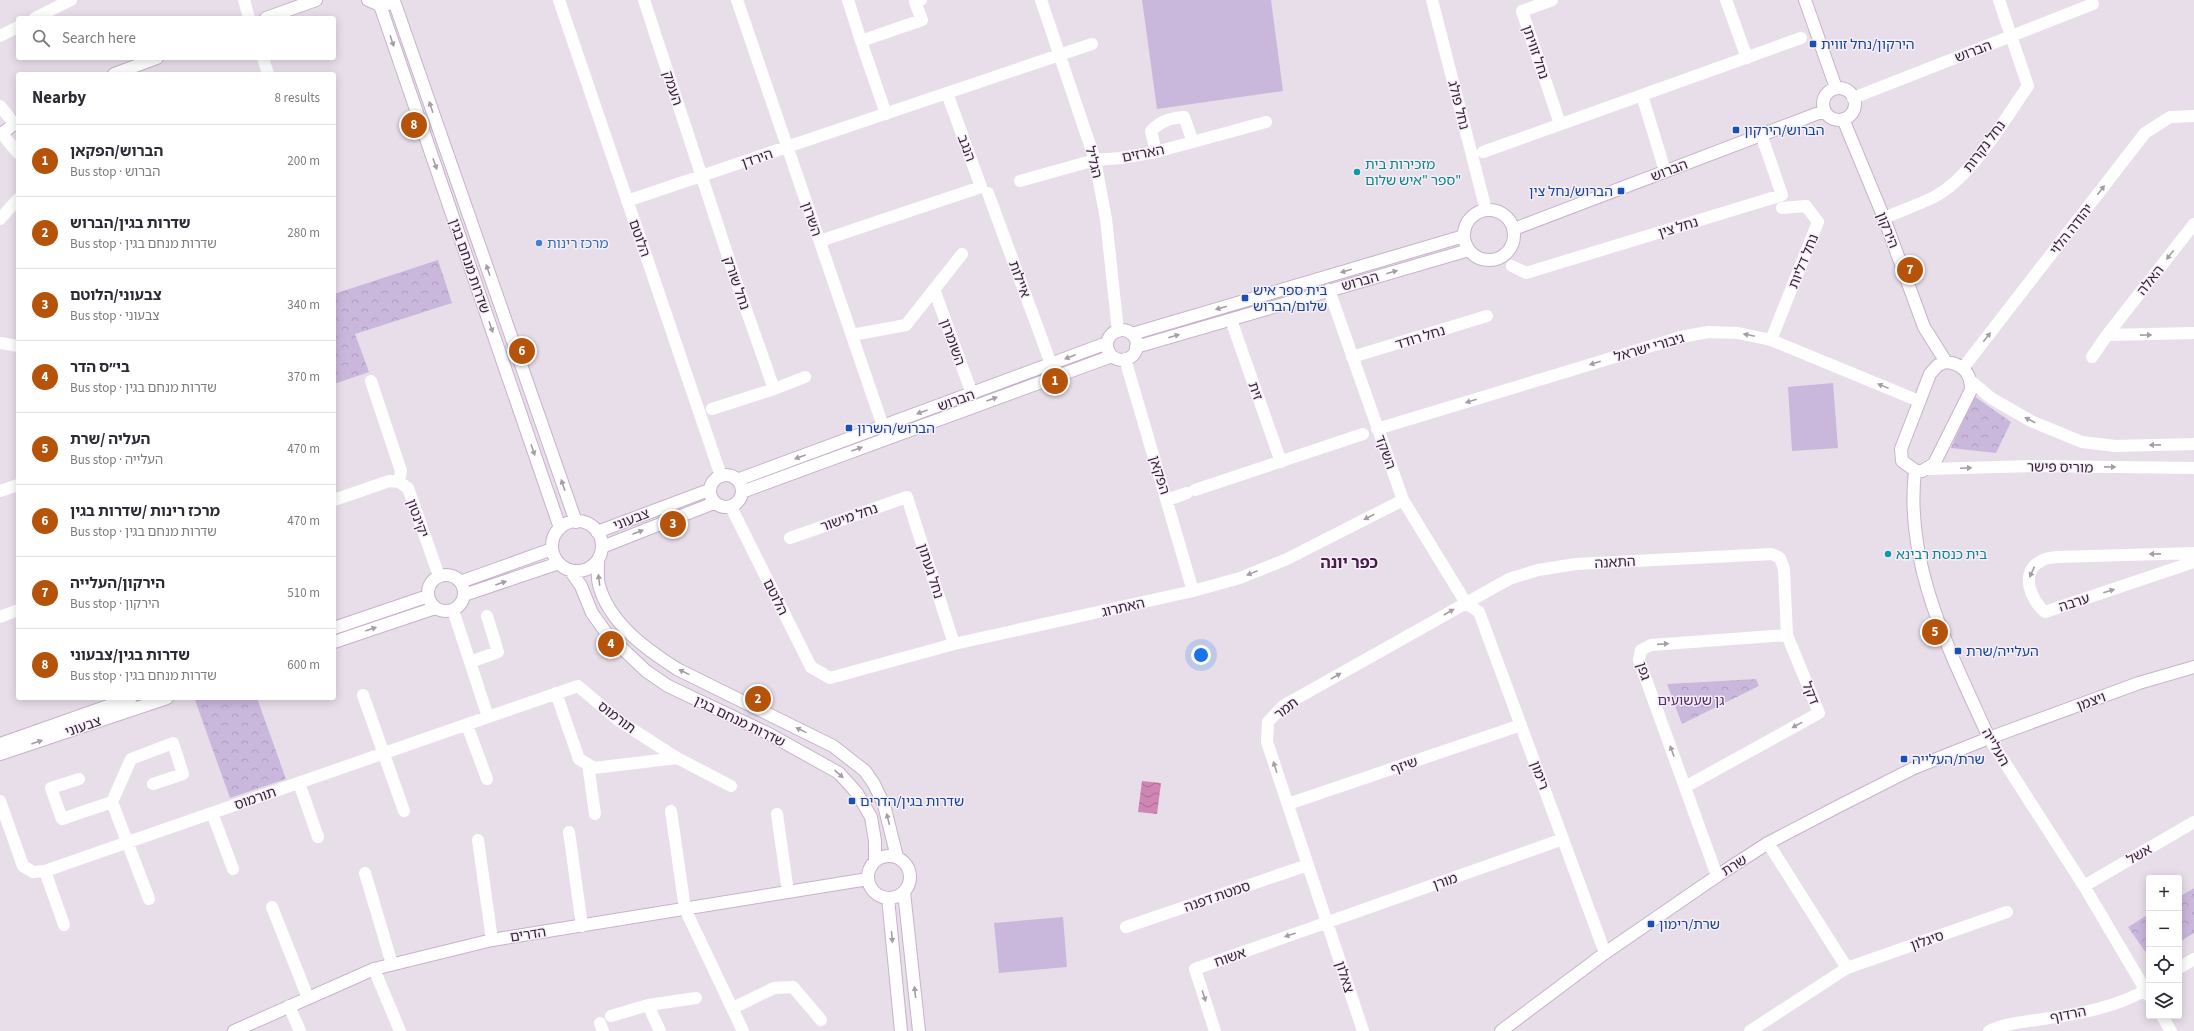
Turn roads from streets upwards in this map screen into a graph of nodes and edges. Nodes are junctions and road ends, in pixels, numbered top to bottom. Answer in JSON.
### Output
{"nodes":[{"id":1,"x":71,"y":0,"type":"edge"},
{"id":2,"x":244,"y":0,"type":"edge"},
{"id":3,"x":316,"y":0,"type":"edge"},
{"id":4,"x":559,"y":0,"type":"edge"},
{"id":5,"x":644,"y":0,"type":"edge"},
{"id":6,"x":737,"y":0,"type":"edge"},
{"id":7,"x":848,"y":0,"type":"edge"},
{"id":8,"x":921,"y":0,"type":"edge"},
{"id":9,"x":1041,"y":0,"type":"edge"},
{"id":10,"x":1432,"y":0,"type":"edge"},
{"id":11,"x":1552,"y":0,"type":"edge"},
{"id":12,"x":1726,"y":0,"type":"edge"},
{"id":13,"x":1805,"y":0,"type":"edge"},
{"id":14,"x":1999,"y":0,"type":"edge"},
{"id":15,"x":395,"y":1,"type":"edge"},
{"id":16,"x":374,"y":2,"type":"edge"},
{"id":17,"x":2093,"y":4,"type":"dead end"},
{"id":18,"x":39,"y":16,"type":"edge"},
{"id":19,"x":248,"y":16,"type":"edge"},
{"id":20,"x":272,"y":16,"type":"edge"},
{"id":21,"x":16,"y":28,"type":"edge"},
{"id":22,"x":0,"y":36,"type":"edge"},
{"id":23,"x":2012,"y":36,"type":"junction"},
{"id":24,"x":1801,"y":38,"type":"dead end"},
{"id":25,"x":861,"y":41,"type":"junction"},
{"id":26,"x":1092,"y":44,"type":"dead end"},
{"id":27,"x":1059,"y":55,"type":"junction"},
{"id":28,"x":1747,"y":58,"type":"junction"},
{"id":29,"x":152,"y":60,"type":"edge"},
{"id":30,"x":264,"y":60,"type":"edge"},
{"id":31,"x":119,"y":72,"type":"edge"},
{"id":32,"x":267,"y":72,"type":"edge"},
{"id":33,"x":1836,"y":88,"type":"junction"},
{"id":34,"x":948,"y":93,"type":"junction"},
{"id":35,"x":1642,"y":95,"type":"junction"},
{"id":36,"x":1853,"y":98,"type":"junction"},
{"id":37,"x":0,"y":106,"type":"edge"},
{"id":38,"x":1824,"y":111,"type":"junction"},
{"id":39,"x":886,"y":114,"type":"junction"},
{"id":40,"x":2194,"y":116,"type":"edge"},
{"id":41,"x":1843,"y":119,"type":"junction"},
{"id":42,"x":16,"y":122,"type":"edge"},
{"id":43,"x":1266,"y":122,"type":"dead end"},
{"id":44,"x":1560,"y":124,"type":"junction"},
{"id":45,"x":1,"y":134,"type":"edge"},
{"id":46,"x":1761,"y":134,"type":"junction"},
{"id":47,"x":1193,"y":142,"type":"junction"},
{"id":48,"x":788,"y":147,"type":"junction"},
{"id":49,"x":16,"y":151,"type":"edge"},
{"id":50,"x":1156,"y":152,"type":"junction"},
{"id":51,"x":1483,"y":152,"type":"dead end"},
{"id":52,"x":1095,"y":160,"type":"junction"},
{"id":53,"x":1665,"y":171,"type":"junction"},
{"id":54,"x":701,"y":176,"type":"junction"},
{"id":55,"x":1020,"y":181,"type":"dead end"},
{"id":56,"x":988,"y":193,"type":"dead end"},
{"id":57,"x":16,"y":201,"type":"edge"},
{"id":58,"x":627,"y":201,"type":"junction"},
{"id":59,"x":1782,"y":208,"type":"dead end"},
{"id":60,"x":1486,"y":210,"type":"junction"},
{"id":61,"x":1884,"y":218,"type":"junction"},
{"id":62,"x":0,"y":220,"type":"edge"},
{"id":63,"x":2194,"y":224,"type":"edge"},
{"id":64,"x":1514,"y":229,"type":"junction"},
{"id":65,"x":1464,"y":236,"type":"junction"},
{"id":66,"x":820,"y":241,"type":"junction"},
{"id":67,"x":1469,"y":250,"type":"junction"},
{"id":68,"x":962,"y":254,"type":"dead end"},
{"id":69,"x":1512,"y":266,"type":"dead end"},
{"id":70,"x":934,"y":289,"type":"junction"},
{"id":71,"x":1329,"y":290,"type":"junction"},
{"id":72,"x":1487,"y":316,"type":"dead end"},
{"id":73,"x":1231,"y":320,"type":"junction"},
{"id":74,"x":1118,"y":331,"type":"junction"},
{"id":75,"x":2194,"y":333,"type":"edge"},
{"id":76,"x":1132,"y":334,"type":"junction"},
{"id":77,"x":852,"y":335,"type":"junction"},
{"id":78,"x":2107,"y":335,"type":"junction"},
{"id":79,"x":1771,"y":340,"type":"junction"},
{"id":80,"x":0,"y":343,"type":"edge"},
{"id":81,"x":1107,"y":343,"type":"junction"},
{"id":82,"x":16,"y":346,"type":"edge"},
{"id":83,"x":1136,"y":347,"type":"junction"},
{"id":84,"x":1112,"y":356,"type":"junction"},
{"id":85,"x":1352,"y":357,"type":"junction"},
{"id":86,"x":2092,"y":357,"type":"dead end"},
{"id":87,"x":1125,"y":359,"type":"junction"},
{"id":88,"x":1946,"y":362,"type":"junction"},
{"id":89,"x":1051,"y":364,"type":"junction"},
{"id":90,"x":1963,"y":368,"type":"junction"},
{"id":91,"x":805,"y":377,"type":"dead end"},
{"id":92,"x":372,"y":381,"type":"dead end"},
{"id":93,"x":1971,"y":381,"type":"junction"},
{"id":94,"x":774,"y":389,"type":"junction"},
{"id":95,"x":972,"y":394,"type":"junction"},
{"id":96,"x":1919,"y":401,"type":"junction"},
{"id":97,"x":712,"y":409,"type":"dead end"},
{"id":98,"x":1377,"y":429,"type":"junction"},
{"id":99,"x":885,"y":432,"type":"junction"},
{"id":100,"x":1363,"y":434,"type":"dead end"},
{"id":101,"x":2194,"y":444,"type":"edge"},
{"id":102,"x":1280,"y":462,"type":"junction"},
{"id":103,"x":2194,"y":468,"type":"edge"},
{"id":104,"x":1927,"y":469,"type":"junction"},
{"id":105,"x":1914,"y":471,"type":"junction"},
{"id":106,"x":721,"y":476,"type":"junction"},
{"id":107,"x":737,"y":480,"type":"junction"},
{"id":108,"x":399,"y":482,"type":"junction"},
{"id":109,"x":16,"y":486,"type":"edge"},
{"id":110,"x":709,"y":490,"type":"junction"},
{"id":111,"x":0,"y":491,"type":"edge"},
{"id":112,"x":742,"y":492,"type":"junction"},
{"id":113,"x":908,"y":497,"type":"joint"},
{"id":114,"x":336,"y":499,"type":"edge"},
{"id":115,"x":1167,"y":500,"type":"junction"},
{"id":116,"x":1403,"y":500,"type":"junction"},
{"id":117,"x":714,"y":503,"type":"junction"},
{"id":118,"x":731,"y":507,"type":"junction"},
{"id":119,"x":576,"y":522,"type":"junction"},
{"id":120,"x":560,"y":528,"type":"junction"},
{"id":121,"x":597,"y":532,"type":"junction"},
{"id":122,"x":790,"y":538,"type":"dead end"},
{"id":123,"x":602,"y":546,"type":"junction"},
{"id":124,"x":552,"y":550,"type":"junction"},
{"id":125,"x":2194,"y":553,"type":"edge"},
{"id":126,"x":1772,"y":554,"type":"joint"},
{"id":127,"x":598,"y":560,"type":"junction"},
{"id":128,"x":2194,"y":562,"type":"edge"},
{"id":129,"x":559,"y":563,"type":"junction"},
{"id":130,"x":570,"y":570,"type":"junction"},
{"id":131,"x":439,"y":576,"type":"junction"},
{"id":132,"x":460,"y":582,"type":"junction"},
{"id":133,"x":1193,"y":591,"type":"junction"},
{"id":134,"x":464,"y":595,"type":"junction"},
{"id":135,"x":428,"y":596,"type":"junction"},
{"id":136,"x":1466,"y":603,"type":"junction"},
{"id":137,"x":435,"y":608,"type":"junction"},
{"id":138,"x":453,"y":610,"type":"junction"},
{"id":139,"x":16,"y":611,"type":"edge"},
{"id":140,"x":487,"y":616,"type":"dead end"},
{"id":141,"x":0,"y":617,"type":"edge"},
{"id":142,"x":336,"y":627,"type":"edge"},
{"id":143,"x":1787,"y":635,"type":"junction"},
{"id":144,"x":336,"y":641,"type":"edge"},
{"id":145,"x":954,"y":644,"type":"junction"},
{"id":146,"x":470,"y":662,"type":"junction"},
{"id":147,"x":2194,"y":667,"type":"edge"},
{"id":148,"x":830,"y":678,"type":"joint"},
{"id":149,"x":556,"y":693,"type":"junction"},
{"id":150,"x":363,"y":694,"type":"dead end"},
{"id":151,"x":125,"y":700,"type":"edge"},
{"id":152,"x":161,"y":700,"type":"edge"},
{"id":153,"x":488,"y":717,"type":"junction"},
{"id":154,"x":467,"y":725,"type":"junction"},
{"id":155,"x":1521,"y":725,"type":"junction"},
{"id":156,"x":1989,"y":738,"type":"junction"},
{"id":157,"x":0,"y":744,"type":"edge"},
{"id":158,"x":0,"y":754,"type":"edge"},
{"id":159,"x":382,"y":754,"type":"junction"},
{"id":160,"x":677,"y":758,"type":"junction"},
{"id":161,"x":588,"y":764,"type":"junction"},
{"id":162,"x":79,"y":779,"type":"dead end"},
{"id":163,"x":487,"y":779,"type":"dead end"},
{"id":164,"x":299,"y":783,"type":"junction"},
{"id":165,"x":153,"y":784,"type":"dead end"},
{"id":166,"x":731,"y":786,"type":"dead end"},
{"id":167,"x":1685,"y":787,"type":"junction"},
{"id":168,"x":0,"y":800,"type":"edge"},
{"id":169,"x":112,"y":802,"type":"junction"},
{"id":170,"x":1288,"y":804,"type":"junction"},
{"id":171,"x":404,"y":811,"type":"dead end"},
{"id":172,"x":671,"y":811,"type":"dead end"},
{"id":173,"x":212,"y":813,"type":"junction"},
{"id":174,"x":595,"y":814,"type":"dead end"},
{"id":175,"x":777,"y":814,"type":"dead end"},
{"id":176,"x":2194,"y":822,"type":"edge"},
{"id":177,"x":569,"y":832,"type":"dead end"},
{"id":178,"x":318,"y":837,"type":"dead end"},
{"id":179,"x":1563,"y":839,"type":"junction"},
{"id":180,"x":478,"y":840,"type":"dead end"},
{"id":181,"x":127,"y":843,"type":"junction"},
{"id":182,"x":1768,"y":843,"type":"junction"},
{"id":183,"x":897,"y":857,"type":"junction"},
{"id":184,"x":875,"y":861,"type":"junction"},
{"id":185,"x":1308,"y":865,"type":"junction"},
{"id":186,"x":233,"y":869,"type":"dead end"},
{"id":187,"x":45,"y":871,"type":"junction"},
{"id":188,"x":365,"y":874,"type":"dead end"},
{"id":189,"x":1717,"y":876,"type":"junction"},
{"id":190,"x":868,"y":879,"type":"junction"},
{"id":191,"x":2084,"y":886,"type":"junction"},
{"id":192,"x":788,"y":892,"type":"junction"},
{"id":193,"x":904,"y":892,"type":"junction"},
{"id":194,"x":888,"y":898,"type":"junction"},
{"id":195,"x":149,"y":899,"type":"dead end"},
{"id":196,"x":272,"y":907,"type":"dead end"},
{"id":197,"x":685,"y":909,"type":"junction"},
{"id":198,"x":2007,"y":912,"type":"dead end"},
{"id":199,"x":1327,"y":922,"type":"junction"},
{"id":200,"x":64,"y":925,"type":"dead end"},
{"id":201,"x":582,"y":926,"type":"junction"},
{"id":202,"x":1126,"y":927,"type":"dead end"},
{"id":203,"x":492,"y":940,"type":"junction"},
{"id":204,"x":1605,"y":953,"type":"junction"},
{"id":205,"x":2194,"y":959,"type":"edge"},
{"id":206,"x":392,"y":964,"type":"junction"},
{"id":207,"x":2182,"y":966,"type":"edge"},
{"id":208,"x":1846,"y":968,"type":"junction"},
{"id":209,"x":374,"y":969,"type":"junction"},
{"id":210,"x":2146,"y":988,"type":"edge"},
{"id":211,"x":2146,"y":992,"type":"edge"},
{"id":212,"x":308,"y":998,"type":"junction"},
{"id":213,"x":696,"y":998,"type":"dead end"},
{"id":214,"x":648,"y":1005,"type":"junction"},
{"id":215,"x":289,"y":1006,"type":"junction"},
{"id":216,"x":732,"y":1008,"type":"junction"},
{"id":217,"x":611,"y":1016,"type":"dead end"},
{"id":218,"x":2164,"y":1019,"type":"edge"},
{"id":219,"x":821,"y":1020,"type":"dead end"},
{"id":220,"x":234,"y":1031,"type":"edge"},
{"id":221,"x":300,"y":1031,"type":"edge"},
{"id":222,"x":400,"y":1031,"type":"edge"},
{"id":223,"x":660,"y":1031,"type":"edge"},
{"id":224,"x":743,"y":1031,"type":"edge"},
{"id":225,"x":901,"y":1031,"type":"edge"},
{"id":226,"x":919,"y":1031,"type":"edge"},
{"id":227,"x":1215,"y":1031,"type":"edge"},
{"id":228,"x":1363,"y":1031,"type":"edge"},
{"id":229,"x":1501,"y":1031,"type":"edge"},
{"id":230,"x":1750,"y":1031,"type":"edge"},
{"id":231,"x":1989,"y":1031,"type":"edge"},
{"id":232,"x":2171,"y":1031,"type":"edge"}],
"edges":[{"from":1,"to":18,"type":"street"},
{"from":2,"to":19,"type":"street"},
{"from":3,"to":20,"type":"street"},
{"from":4,"to":58,"type":"street","name":"הלוטם"},
{"from":5,"to":54,"type":"street","name":"העמק"},
{"from":6,"to":48,"type":"street","name":"השרון"},
{"from":7,"to":25,"type":"street"},
{"from":8,"to":25,"type":"street"},
{"from":9,"to":27,"type":"street","name":"הגליל"},
{"from":10,"to":60,"type":"street","name":"נחל פולג"},
{"from":11,"to":44,"type":"street","name":"נחל זוויתן"},
{"from":12,"to":28,"type":"street"},
{"from":13,"to":33,"type":"street"},
{"from":14,"to":23,"type":"street"},
{"from":15,"to":16,"type":"street"},
{"from":119,"to":15,"type":"street","name":"שדרות מנחם בגין","one_way":true},
{"from":16,"to":120,"type":"street","name":"שדרות מנחם בגין","one_way":true},
{"from":17,"to":23,"type":"street","name":"הברוש"},
{"from":21,"to":22,"type":"street"},
{"from":23,"to":36,"type":"street","name":"הברוש"},
{"from":23,"to":61,"type":"street","name":"נחל נקרות"},
{"from":24,"to":28,"type":"street"},
{"from":25,"to":39,"type":"street"},
{"from":26,"to":27,"type":"street"},
{"from":27,"to":34,"type":"street"},
{"from":27,"to":52,"type":"street","name":"הגליל"},
{"from":28,"to":35,"type":"street"},
{"from":29,"to":31,"type":"street"},
{"from":30,"to":32,"type":"street"},
{"from":33,"to":36,"type":"street"},
{"from":33,"to":38,"type":"street"},
{"from":34,"to":39,"type":"street","name":"הירדן"},
{"from":34,"to":66,"type":"street","name":"הנגב"},
{"from":35,"to":44,"type":"street"},
{"from":35,"to":53,"type":"street"},
{"from":36,"to":41,"type":"street"},
{"from":37,"to":42,"type":"street"},
{"from":38,"to":41,"type":"street"},
{"from":38,"to":46,"type":"street","name":"הברוש"},
{"from":39,"to":48,"type":"street","name":"הירדן"},
{"from":90,"to":40,"type":"street","name":"יהודה הלוי","one_way":true},
{"from":41,"to":61,"type":"street","name":"הירקון"},
{"from":42,"to":45,"type":"street"},
{"from":43,"to":47,"type":"street","name":"הארזים"},
{"from":44,"to":51,"type":"street"},
{"from":45,"to":49,"type":"street"},
{"from":46,"to":53,"type":"street","name":"הברוש"},
{"from":46,"to":69,"type":"street","name":"נחל צין"},
{"from":47,"to":50,"type":"street","name":"הארזים"},
{"from":47,"to":50,"type":"street"},
{"from":48,"to":54,"type":"street","name":"הירדן"},
{"from":48,"to":66,"type":"street","name":"השרון"},
{"from":50,"to":52,"type":"street","name":"הארזים"},
{"from":52,"to":55,"type":"street","name":"הארזים"},
{"from":52,"to":74,"type":"street","name":"הגליל"},
{"from":53,"to":64,"type":"street","name":"הברוש"},
{"from":54,"to":58,"type":"street","name":"הירדן"},
{"from":54,"to":94,"type":"street","name":"נחל שורק"},
{"from":56,"to":89,"type":"street","name":"איילות"},
{"from":57,"to":62,"type":"street"},
{"from":58,"to":106,"type":"street","name":"הלוטם"},
{"from":59,"to":79,"type":"street","name":"נחל דליות"},
{"from":60,"to":64,"type":"street"},
{"from":60,"to":65,"type":"street"},
{"from":61,"to":88,"type":"street","name":"הירקון"},
{"from":63,"to":78,"type":"street","name":"האלה","one_way":true},
{"from":64,"to":67,"type":"street"},
{"from":65,"to":67,"type":"street"},
{"from":65,"to":76,"type":"street","name":"הברוש","one_way":true},
{"from":66,"to":77,"type":"street","name":"השרון"},
{"from":71,"to":67,"type":"street","name":"הברוש","one_way":true},
{"from":68,"to":70,"type":"street"},
{"from":70,"to":77,"type":"street"},
{"from":70,"to":95,"type":"street","name":"השומרון"},
{"from":71,"to":73,"type":"street","name":"הברוש"},
{"from":71,"to":85,"type":"street","name":"השקד"},
{"from":72,"to":85,"type":"street","name":"נחל רודד"},
{"from":83,"to":73,"type":"street","name":"הברוש","one_way":true},
{"from":73,"to":102,"type":"street","name":"זית"},
{"from":74,"to":76,"type":"street"},
{"from":74,"to":81,"type":"street"},
{"from":78,"to":75,"type":"street","one_way":true},
{"from":76,"to":83,"type":"street"},
{"from":77,"to":99,"type":"street","name":"השרון"},
{"from":78,"to":86,"type":"street","name":"האלה"},
{"from":96,"to":79,"type":"street","name":"גיבורי ישראל","one_way":true},
{"from":79,"to":98,"type":"street","name":"גיבורי ישראל","one_way":true},
{"from":80,"to":82,"type":"street"},
{"from":81,"to":84,"type":"street"},
{"from":81,"to":89,"type":"street","name":"הברוש","one_way":true},
{"from":83,"to":87,"type":"street"},
{"from":84,"to":87,"type":"street"},
{"from":99,"to":84,"type":"street","name":"הברוש","one_way":true},
{"from":85,"to":98,"type":"street","name":"השקד"},
{"from":87,"to":115,"type":"street","name":"הפקאן"},
{"from":88,"to":90,"type":"street"},
{"from":88,"to":96,"type":"street"},
{"from":89,"to":95,"type":"street","name":"הברוש"},
{"from":90,"to":93,"type":"street","name":"מוריס פישר"},
{"from":91,"to":94,"type":"street"},
{"from":92,"to":108,"type":"street"},
{"from":101,"to":93,"type":"street","name":"מוריס פישר","one_way":true},
{"from":93,"to":104,"type":"street"},
{"from":94,"to":97,"type":"street"},
{"from":95,"to":99,"type":"street","name":"הברוש","one_way":true},
{"from":96,"to":105,"type":"street"},
{"from":98,"to":116,"type":"street","name":"השקד"},
{"from":99,"to":107,"type":"street","name":"הברוש","one_way":true},
{"from":112,"to":99,"type":"street","name":"הברוש","one_way":true},
{"from":100,"to":102,"type":"street"},
{"from":102,"to":115,"type":"street"},
{"from":104,"to":103,"type":"street","name":"מוריס פישר","one_way":true},
{"from":104,"to":105,"type":"street","name":"מוריס פישר"},
{"from":105,"to":156,"type":"street","name":"העלייה"},
{"from":106,"to":107,"type":"street"},
{"from":106,"to":110,"type":"street"},
{"from":107,"to":112,"type":"street"},
{"from":108,"to":114,"type":"street","name":"יקינטון"},
{"from":108,"to":131,"type":"street","name":"יקינטון"},
{"from":109,"to":111,"type":"street"},
{"from":110,"to":117,"type":"street"},
{"from":110,"to":121,"type":"street","name":"צבעוני"},
{"from":112,"to":118,"type":"street"},
{"from":113,"to":122,"type":"street","name":"נחל מישור"},
{"from":113,"to":145,"type":"street","name":"נחל געתון"},
{"from":115,"to":133,"type":"street","name":"הפקאן"},
{"from":116,"to":133,"type":"street","name":"האתרוג","one_way":true},
{"from":116,"to":136,"type":"street","name":"השקד"},
{"from":117,"to":118,"type":"street"},
{"from":123,"to":117,"type":"street","name":"צבעוני","one_way":true},
{"from":118,"to":148,"type":"street","name":"הלוטם"},
{"from":119,"to":120,"type":"street"},
{"from":119,"to":121,"type":"street"},
{"from":120,"to":124,"type":"street"},
{"from":121,"to":123,"type":"street"},
{"from":123,"to":127,"type":"street"},
{"from":124,"to":129,"type":"street"},
{"from":124,"to":132,"type":"street"},
{"from":125,"to":128,"type":"street","name":"ערבה","one_way":true},
{"from":126,"to":136,"type":"street","name":"התאנה"},
{"from":126,"to":143,"type":"street","name":"דקל"},
{"from":127,"to":130,"type":"street"},
{"from":183,"to":127,"type":"street","name":"שדרות מנחם בגין","one_way":true},
{"from":129,"to":130,"type":"street"},
{"from":134,"to":129,"type":"street","one_way":true},
{"from":130,"to":184,"type":"street","name":"שדרות מנחם בגין","one_way":true},
{"from":131,"to":132,"type":"street"},
{"from":131,"to":135,"type":"street"},
{"from":132,"to":134,"type":"street"},
{"from":133,"to":145,"type":"street","name":"האתרוג"},
{"from":134,"to":138,"type":"street"},
{"from":135,"to":137,"type":"street"},
{"from":135,"to":142,"type":"street"},
{"from":136,"to":155,"type":"street","name":"רימון"},
{"from":170,"to":136,"type":"street","name":"תמר","one_way":true},
{"from":137,"to":138,"type":"street"},
{"from":144,"to":137,"type":"street","one_way":true},
{"from":138,"to":146,"type":"street"},
{"from":139,"to":141,"type":"street"},
{"from":140,"to":146,"type":"street"},
{"from":143,"to":167,"type":"street","name":"דקל","one_way":true},
{"from":167,"to":143,"type":"street","name":"גפן","one_way":true},
{"from":145,"to":148,"type":"street","name":"האתרוג"},
{"from":146,"to":153,"type":"street"},
{"from":147,"to":156,"type":"street","name":"ויצמן"},
{"from":149,"to":153,"type":"street","name":"תורמוס"},
{"from":149,"to":160,"type":"street","name":"תורמוס"},
{"from":149,"to":161,"type":"street"},
{"from":150,"to":159,"type":"street"},
{"from":151,"to":157,"type":"street","name":"צבעוני"},
{"from":158,"to":152,"type":"street","name":"צבעוני","one_way":true},
{"from":153,"to":154,"type":"street","name":"תורמוס"},
{"from":154,"to":159,"type":"street","name":"תורמוס"},
{"from":154,"to":163,"type":"street"},
{"from":155,"to":170,"type":"street","name":"שיזף"},
{"from":155,"to":179,"type":"street","name":"רימון"},
{"from":156,"to":182,"type":"street","name":"שרת"},
{"from":156,"to":191,"type":"street","name":"העלייה"},
{"from":159,"to":164,"type":"street","name":"תורמוס"},
{"from":159,"to":171,"type":"street"},
{"from":160,"to":161,"type":"street"},
{"from":160,"to":166,"type":"street","name":"תורמוס"},
{"from":161,"to":174,"type":"street"},
{"from":162,"to":169,"type":"street"},
{"from":164,"to":173,"type":"street","name":"תורמוס"},
{"from":164,"to":178,"type":"street"},
{"from":165,"to":169,"type":"street"},
{"from":167,"to":189,"type":"street","name":"גפן"},
{"from":168,"to":187,"type":"street","name":"תורמוס"},
{"from":169,"to":181,"type":"street"},
{"from":170,"to":185,"type":"street","name":"תמר"},
{"from":172,"to":197,"type":"street"},
{"from":173,"to":181,"type":"street","name":"תורמוס"},
{"from":173,"to":186,"type":"street"},
{"from":175,"to":192,"type":"street"},
{"from":176,"to":191,"type":"street","name":"אשל"},
{"from":177,"to":201,"type":"street"},
{"from":179,"to":199,"type":"street","name":"מורן"},
{"from":179,"to":204,"type":"street","name":"רימון"},
{"from":180,"to":203,"type":"street"},
{"from":181,"to":187,"type":"street","name":"תורמוס"},
{"from":181,"to":195,"type":"street"},
{"from":182,"to":189,"type":"street","name":"שרת"},
{"from":182,"to":208,"type":"street"},
{"from":183,"to":184,"type":"street"},
{"from":183,"to":193,"type":"street"},
{"from":184,"to":190,"type":"street"},
{"from":185,"to":199,"type":"street","name":"תמר"},
{"from":185,"to":202,"type":"street","name":"סמטת דפנה"},
{"from":187,"to":200,"type":"street"},
{"from":188,"to":206,"type":"street"},
{"from":189,"to":204,"type":"street","name":"שרת"},
{"from":190,"to":192,"type":"street","name":"הדרים"},
{"from":190,"to":194,"type":"street"},
{"from":191,"to":210,"type":"street","name":"העלייה"},
{"from":192,"to":197,"type":"street","name":"הדרים"},
{"from":193,"to":194,"type":"street"},
{"from":226,"to":193,"type":"street","one_way":true},
{"from":194,"to":225,"type":"street","one_way":true},
{"from":196,"to":212,"type":"street"},
{"from":197,"to":201,"type":"street","name":"הדרים"},
{"from":197,"to":216,"type":"street"},
{"from":198,"to":208,"type":"street","name":"סיגלון"},
{"from":199,"to":227,"type":"street","name":"אשוח","one_way":true},
{"from":199,"to":228,"type":"street","name":"צאלון"},
{"from":201,"to":203,"type":"street","name":"הדרים"},
{"from":203,"to":206,"type":"street","name":"הדרים"},
{"from":204,"to":229,"type":"street","name":"שרת"},
{"from":205,"to":207,"type":"street"},
{"from":206,"to":209,"type":"street","name":"הדרים"},
{"from":208,"to":230,"type":"street","name":"סיגלון"},
{"from":209,"to":212,"type":"street","name":"הדרים"},
{"from":209,"to":222,"type":"street"},
{"from":211,"to":231,"type":"street","name":"הרדוף"},
{"from":212,"to":215,"type":"street","name":"הדרים"},
{"from":213,"to":214,"type":"street"},
{"from":214,"to":217,"type":"street"},
{"from":214,"to":223,"type":"street"},
{"from":215,"to":220,"type":"street","name":"הדרים"},
{"from":215,"to":221,"type":"street"},
{"from":216,"to":219,"type":"street"},
{"from":216,"to":224,"type":"street"},
{"from":218,"to":232,"type":"street"}]}
